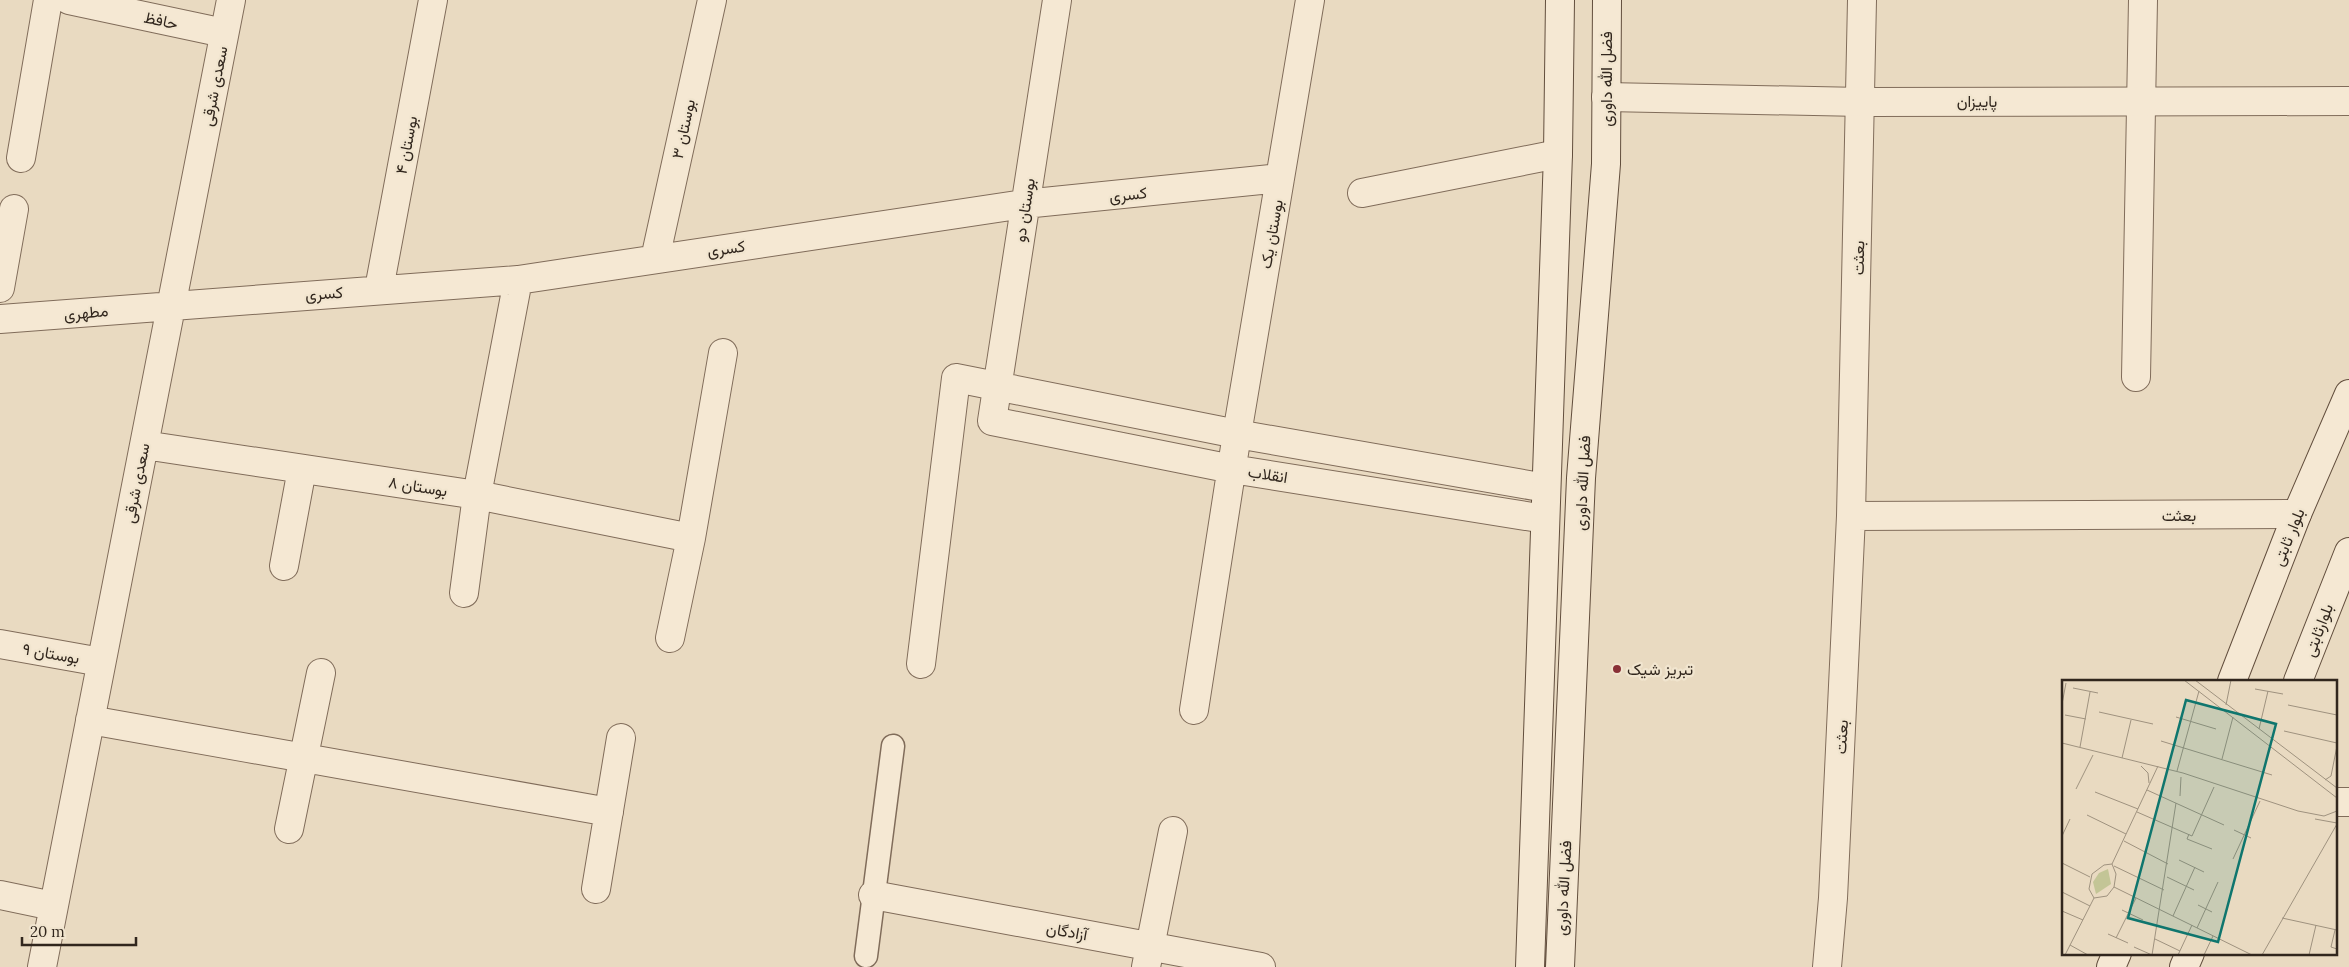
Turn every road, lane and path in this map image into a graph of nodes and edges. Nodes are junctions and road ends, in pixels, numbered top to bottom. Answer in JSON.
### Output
{"nodes":[{"id":1,"x":48,"y":0,"type":"edge"},
{"id":2,"x":69,"y":0,"type":"edge"},
{"id":3,"x":231,"y":0,"type":"edge"},
{"id":4,"x":433,"y":0,"type":"edge"},
{"id":5,"x":712,"y":0,"type":"edge"},
{"id":6,"x":1058,"y":0,"type":"edge"},
{"id":7,"x":1310,"y":0,"type":"edge"},
{"id":8,"x":1560,"y":0,"type":"edge"},
{"id":9,"x":1607,"y":0,"type":"edge"},
{"id":10,"x":1862,"y":0,"type":"edge"},
{"id":11,"x":2143,"y":0,"type":"edge"},
{"id":12,"x":224,"y":33,"type":"junction"},
{"id":13,"x":1606,"y":97,"type":"junction"},
{"id":14,"x":2142,"y":101,"type":"junction"},
{"id":15,"x":2349,"y":101,"type":"edge"},
{"id":16,"x":1862,"y":102,"type":"junction"},
{"id":17,"x":1558,"y":154,"type":"junction"},
{"id":18,"x":22,"y":158,"type":"dead end"},
{"id":19,"x":1280,"y":178,"type":"junction"},
{"id":20,"x":1362,"y":193,"type":"dead end"},
{"id":21,"x":1024,"y":204,"type":"junction"},
{"id":22,"x":14,"y":210,"type":"dead end"},
{"id":23,"x":655,"y":259,"type":"junction"},
{"id":24,"x":518,"y":280,"type":"junction"},
{"id":25,"x":0,"y":288,"type":"edge"},
{"id":26,"x":379,"y":289,"type":"junction"},
{"id":27,"x":171,"y":305,"type":"junction"},
{"id":28,"x":0,"y":319,"type":"edge"},
{"id":29,"x":723,"y":353,"type":"dead end"},
{"id":30,"x":2136,"y":377,"type":"dead end"},
{"id":31,"x":999,"y":387,"type":"junction"},
{"id":32,"x":2349,"y":394,"type":"edge"},
{"id":33,"x":992,"y":421,"type":"joint"},
{"id":34,"x":1238,"y":434,"type":"junction"},
{"id":35,"x":144,"y":445,"type":"junction"},
{"id":36,"x":302,"y":469,"type":"junction"},
{"id":37,"x":1232,"y":469,"type":"junction"},
{"id":38,"x":1546,"y":488,"type":"junction"},
{"id":39,"x":477,"y":495,"type":"junction"},
{"id":40,"x":2297,"y":514,"type":"junction"},
{"id":41,"x":1851,"y":516,"type":"junction"},
{"id":42,"x":1545,"y":518,"type":"junction"},
{"id":43,"x":691,"y":538,"type":"junction"},
{"id":44,"x":2349,"y":552,"type":"edge"},
{"id":45,"x":284,"y":566,"type":"dead end"},
{"id":46,"x":464,"y":593,"type":"dead end"},
{"id":47,"x":670,"y":638,"type":"dead end"},
{"id":48,"x":0,"y":644,"type":"edge"},
{"id":49,"x":101,"y":662,"type":"junction"},
{"id":50,"x":921,"y":664,"type":"dead end"},
{"id":51,"x":321,"y":673,"type":"dead end"},
{"id":52,"x":2232,"y":680,"type":"edge"},
{"id":53,"x":2298,"y":680,"type":"edge"},
{"id":54,"x":1194,"y":710,"type":"dead end"},
{"id":55,"x":90,"y":720,"type":"junction"},
{"id":56,"x":621,"y":738,"type":"dead end"},
{"id":57,"x":893,"y":746,"type":"dead end"},
{"id":58,"x":303,"y":758,"type":"junction"},
{"id":59,"x":2336,"y":802,"type":"edge"},
{"id":60,"x":2349,"y":802,"type":"edge"},
{"id":61,"x":609,"y":812,"type":"junction"},
{"id":62,"x":289,"y":829,"type":"dead end"},
{"id":63,"x":1173,"y":832,"type":"dead end"},
{"id":64,"x":596,"y":889,"type":"dead end"},
{"id":65,"x":0,"y":895,"type":"edge"},
{"id":66,"x":873,"y":895,"type":"junction"},
{"id":67,"x":53,"y":906,"type":"junction"},
{"id":68,"x":2117,"y":954,"type":"edge"},
{"id":69,"x":2190,"y":954,"type":"edge"},
{"id":70,"x":866,"y":956,"type":"dead end"},
{"id":71,"x":1148,"y":957,"type":"edge"},
{"id":72,"x":42,"y":967,"type":"edge"},
{"id":73,"x":1261,"y":967,"type":"edge"},
{"id":74,"x":1530,"y":967,"type":"edge"},
{"id":75,"x":1560,"y":967,"type":"edge"},
{"id":76,"x":1827,"y":967,"type":"edge"},
{"id":77,"x":2111,"y":967,"type":"edge"},
{"id":78,"x":2184,"y":967,"type":"edge"}],
"edges":[{"from":1,"to":18,"type":"street"},
{"from":2,"to":12,"type":"street","name":"حافظ"},
{"from":3,"to":12,"type":"street","name":"سعدی شرقی"},
{"from":4,"to":26,"type":"street","name":"بوستان ۴"},
{"from":5,"to":23,"type":"street","name":"بوستان ۳"},
{"from":6,"to":21,"type":"street","name":"بوستان دو"},
{"from":7,"to":19,"type":"street","name":"بوستان یک"},
{"from":8,"to":17,"type":"street","name":"فضل الله داوری"},
{"from":9,"to":13,"type":"street","name":"فضل الله داوری"},
{"from":10,"to":16,"type":"street","name":"بعثت"},
{"from":11,"to":14,"type":"street"},
{"from":12,"to":27,"type":"street","name":"سعدی شرقی"},
{"from":13,"to":16,"type":"street","name":"پاییزان"},
{"from":13,"to":75,"type":"street","name":"فضل الله داوری"},
{"from":14,"to":15,"type":"street","name":"پاییزان"},
{"from":14,"to":16,"type":"street","name":"پاییزان"},
{"from":14,"to":30,"type":"street"},
{"from":16,"to":41,"type":"street","name":"بعثت"},
{"from":17,"to":20,"type":"street"},
{"from":17,"to":38,"type":"street","name":"فضل الله داوری"},
{"from":19,"to":21,"type":"street","name":"کسری"},
{"from":19,"to":34,"type":"street","name":"بوستان یک"},
{"from":21,"to":23,"type":"street","name":"کسری"},
{"from":21,"to":31,"type":"street","name":"بوستان دو"},
{"from":22,"to":25,"type":"street"},
{"from":23,"to":24,"type":"street","name":"کسری"},
{"from":24,"to":26,"type":"street","name":"کسری"},
{"from":24,"to":39,"type":"street"},
{"from":26,"to":27,"type":"street","name":"کسری"},
{"from":27,"to":28,"type":"street","name":"مطهری"},
{"from":27,"to":35,"type":"street","name":"سعدی شرقی"},
{"from":29,"to":43,"type":"street"},
{"from":31,"to":33,"type":"street","name":"بوستان دو"},
{"from":31,"to":34,"type":"street","name":"انقلاب"},
{"from":31,"to":50,"type":"street","name":"انقلاب"},
{"from":32,"to":40,"type":"street","name":"بلوار ثابتی"},
{"from":33,"to":37,"type":"street","name":"انقلاب"},
{"from":34,"to":37,"type":"street","name":"بوستان یک"},
{"from":34,"to":38,"type":"street","name":"انقلاب"},
{"from":35,"to":36,"type":"street","name":"بوستان ۸"},
{"from":35,"to":49,"type":"street","name":"سعدی شرقی"},
{"from":36,"to":39,"type":"street","name":"بوستان ۸"},
{"from":36,"to":45,"type":"street"},
{"from":37,"to":42,"type":"street","name":"انقلاب"},
{"from":37,"to":54,"type":"street","name":"بوستان یک"},
{"from":38,"to":42,"type":"street","name":"فضل الله داوری"},
{"from":39,"to":43,"type":"street","name":"بوستان ۸"},
{"from":39,"to":46,"type":"street"},
{"from":40,"to":41,"type":"street","name":"بعثت"},
{"from":40,"to":52,"type":"street","name":"بلوار ثابتی"},
{"from":41,"to":76,"type":"street","name":"بعثت"},
{"from":42,"to":74,"type":"street","name":"فضل الله داوری"},
{"from":43,"to":47,"type":"street"},
{"from":44,"to":53,"type":"street","name":"بلوارثابتی"},
{"from":48,"to":49,"type":"street","name":"بوستان ۹"},
{"from":49,"to":55,"type":"street","name":"سعدی شرقی"},
{"from":51,"to":58,"type":"street"},
{"from":55,"to":58,"type":"street"},
{"from":55,"to":67,"type":"street","name":"سعدی شرقی"},
{"from":56,"to":61,"type":"street"},
{"from":57,"to":66,"type":"lane"},
{"from":58,"to":61,"type":"street"},
{"from":58,"to":62,"type":"street"},
{"from":59,"to":60,"type":"street"},
{"from":61,"to":64,"type":"street"},
{"from":63,"to":71,"type":"street"},
{"from":65,"to":67,"type":"street"},
{"from":66,"to":70,"type":"lane"},
{"from":66,"to":71,"type":"street","name":"آزادگان"},
{"from":67,"to":72,"type":"street","name":"سعدی شرقی"},
{"from":68,"to":77,"type":"street"},
{"from":69,"to":78,"type":"street"},
{"from":71,"to":73,"type":"street","name":"آزادگان"}]}
